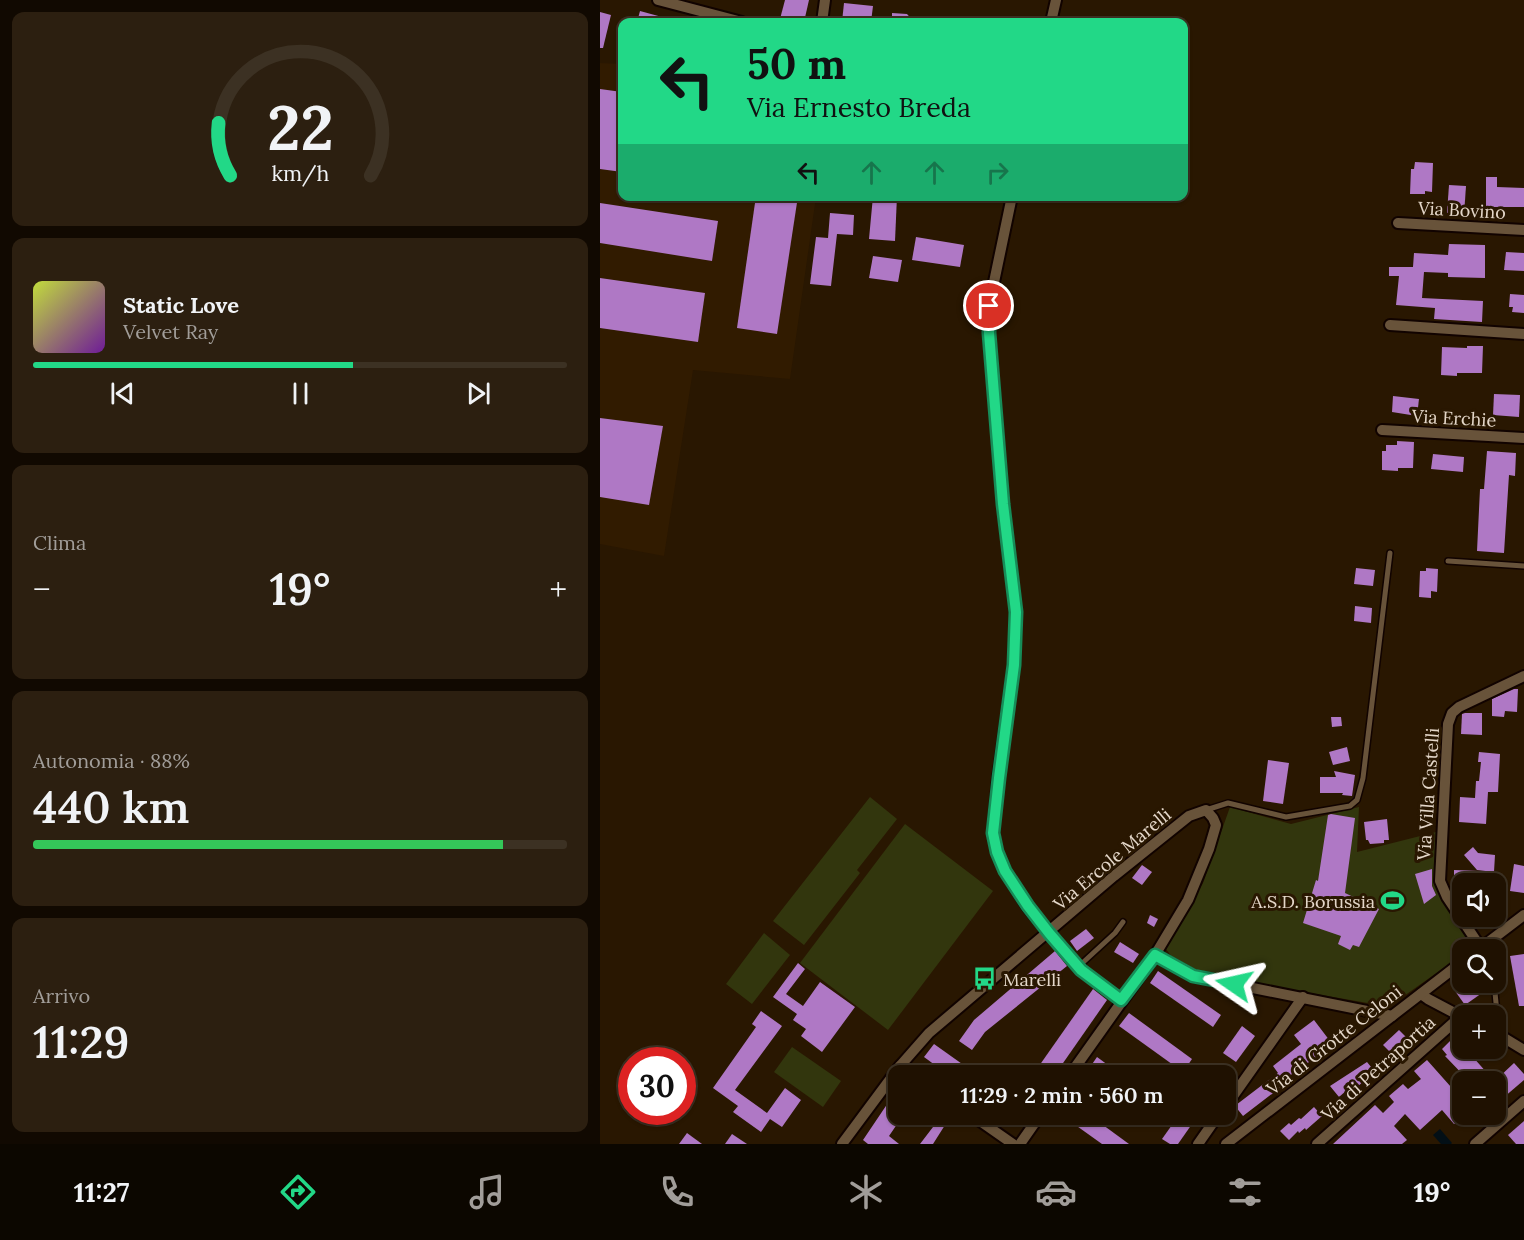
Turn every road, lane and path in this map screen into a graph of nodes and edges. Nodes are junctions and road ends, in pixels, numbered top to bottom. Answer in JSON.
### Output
{"nodes":[{"id":1,"x":658,"y":0,"type":"edge"},
{"id":2,"x":825,"y":0,"type":"edge"},
{"id":3,"x":1056,"y":0,"type":"edge"},
{"id":4,"x":727,"y":18,"type":"edge"},
{"id":5,"x":823,"y":18,"type":"edge"},
{"id":6,"x":1052,"y":18,"type":"edge"},
{"id":7,"x":1011,"y":201,"type":"edge"},
{"id":8,"x":1398,"y":223,"type":"dead end"},
{"id":9,"x":1524,"y":230,"type":"edge"},
{"id":10,"x":1390,"y":325,"type":"dead end"},
{"id":11,"x":1524,"y":334,"type":"edge"},
{"id":12,"x":1382,"y":430,"type":"dead end"},
{"id":13,"x":1524,"y":438,"type":"edge"},
{"id":14,"x":1390,"y":553,"type":"dead end"},
{"id":15,"x":1448,"y":561,"type":"dead end"},
{"id":16,"x":1524,"y":566,"type":"edge"},
{"id":17,"x":1524,"y":676,"type":"edge"},
{"id":18,"x":1206,"y":810,"type":"junction"},
{"id":19,"x":1524,"y":915,"type":"edge"},
{"id":20,"x":1123,"y":922,"type":"dead end"},
{"id":21,"x":1049,"y":933,"type":"junction"},
{"id":22,"x":1473,"y":939,"type":"edge"},
{"id":23,"x":1492,"y":939,"type":"edge"},
{"id":24,"x":1155,"y":955,"type":"junction"},
{"id":25,"x":1078,"y":967,"type":"junction"},
{"id":26,"x":1452,"y":970,"type":"edge"},
{"id":27,"x":1421,"y":994,"type":"junction"},
{"id":28,"x":1303,"y":997,"type":"junction"},
{"id":29,"x":1121,"y":1000,"type":"junction"},
{"id":30,"x":1452,"y":1011,"type":"edge"},
{"id":31,"x":1392,"y":1016,"type":"junction"},
{"id":32,"x":1452,"y":1025,"type":"edge"},
{"id":33,"x":1506,"y":1039,"type":"edge"},
{"id":34,"x":1524,"y":1050,"type":"edge"},
{"id":35,"x":901,"y":1065,"type":"edge"},
{"id":36,"x":1077,"y":1065,"type":"edge"},
{"id":37,"x":888,"y":1082,"type":"edge"},
{"id":38,"x":1236,"y":1092,"type":"edge"},
{"id":39,"x":1524,"y":1101,"type":"edge"},
{"id":40,"x":986,"y":1125,"type":"edge"},
{"id":41,"x":1033,"y":1125,"type":"edge"},
{"id":42,"x":1212,"y":1125,"type":"edge"},
{"id":43,"x":842,"y":1144,"type":"edge"},
{"id":44,"x":1013,"y":1144,"type":"edge"},
{"id":45,"x":1020,"y":1144,"type":"edge"},
{"id":46,"x":1198,"y":1144,"type":"edge"},
{"id":47,"x":1226,"y":1144,"type":"edge"},
{"id":48,"x":1317,"y":1144,"type":"edge"},
{"id":49,"x":1475,"y":1144,"type":"edge"}],
"edges":[{"from":1,"to":4,"type":"street"},
{"from":2,"to":5,"type":"street"},
{"from":3,"to":6,"type":"street"},
{"from":7,"to":21,"type":"street"},
{"from":8,"to":9,"type":"street","name":"Via Bovino"},
{"from":10,"to":11,"type":"street"},
{"from":12,"to":13,"type":"street","name":"Via Erchie"},
{"from":14,"to":18,"type":"lane"},
{"from":15,"to":16,"type":"lane"},
{"from":17,"to":22,"type":"street","name":"Via Villa Castelli"},
{"from":18,"to":21,"type":"street","name":"Via Ercole Marelli"},
{"from":18,"to":24,"type":"street"},
{"from":19,"to":23,"type":"street"},
{"from":20,"to":25,"type":"lane"},
{"from":21,"to":25,"type":"street"},
{"from":21,"to":35,"type":"street","name":"Via Ercole Marelli"},
{"from":24,"to":28,"type":"street"},
{"from":24,"to":29,"type":"street"},
{"from":25,"to":29,"type":"street"},
{"from":26,"to":27,"type":"street","name":"Via di Grotte Celoni"},
{"from":27,"to":30,"type":"street"},
{"from":27,"to":31,"type":"street","name":"Via di Grotte Celoni"},
{"from":28,"to":31,"type":"street"},
{"from":28,"to":38,"type":"street"},
{"from":29,"to":36,"type":"street"},
{"from":31,"to":47,"type":"street","name":"Via di Grotte Celoni"},
{"from":32,"to":48,"type":"street","name":"Via di Petraportia"},
{"from":33,"to":34,"type":"street"},
{"from":37,"to":43,"type":"street","name":"Via Ercole Marelli"},
{"from":39,"to":49,"type":"street"},
{"from":40,"to":44,"type":"street"},
{"from":41,"to":45,"type":"street"},
{"from":42,"to":46,"type":"street"}]}
